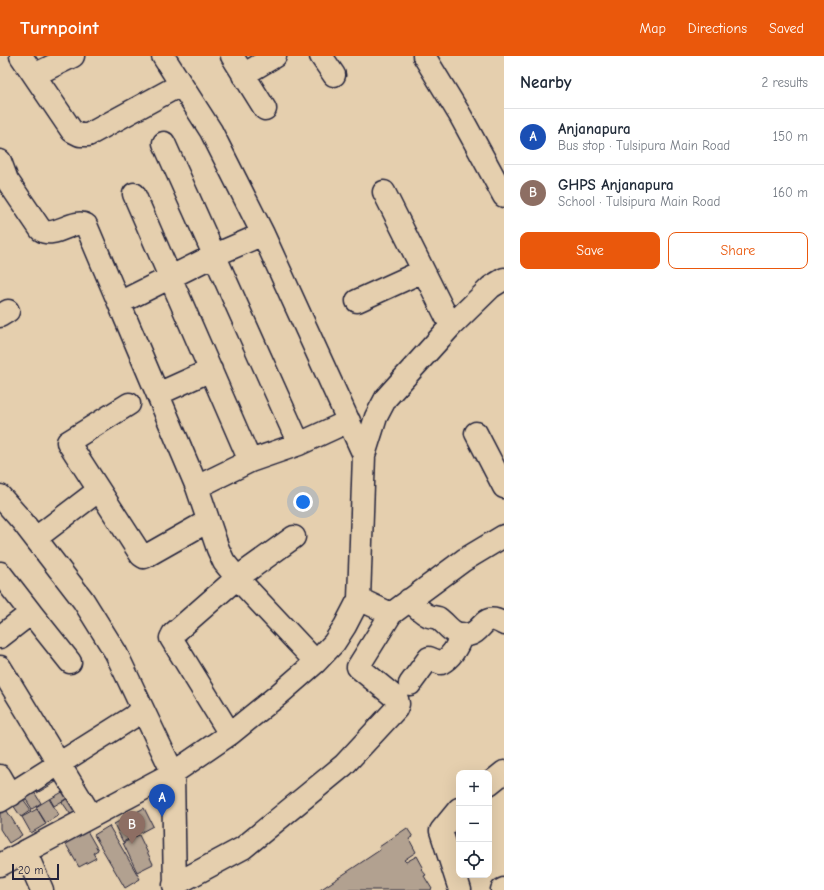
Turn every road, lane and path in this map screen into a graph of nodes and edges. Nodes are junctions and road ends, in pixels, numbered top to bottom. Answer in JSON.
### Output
{"nodes":[{"id":1,"x":21,"y":56,"type":"edge"},
{"id":2,"x":73,"y":56,"type":"edge"},
{"id":3,"x":163,"y":56,"type":"edge"},
{"id":4,"x":232,"y":56,"type":"edge"},
{"id":5,"x":275,"y":56,"type":"edge"},
{"id":6,"x":321,"y":56,"type":"edge"},
{"id":7,"x":424,"y":56,"type":"edge"},
{"id":8,"x":34,"y":75,"type":"junction"},
{"id":9,"x":242,"y":75,"type":"junction"},
{"id":10,"x":334,"y":76,"type":"dead end"},
{"id":11,"x":180,"y":85,"type":"junction"},
{"id":12,"x":265,"y":109,"type":"dead end"},
{"id":13,"x":164,"y":144,"type":"dead end"},
{"id":14,"x":0,"y":161,"type":"edge"},
{"id":15,"x":384,"y":192,"type":"dead end"},
{"id":16,"x":134,"y":194,"type":"dead end"},
{"id":17,"x":504,"y":196,"type":"edge"},
{"id":18,"x":263,"y":234,"type":"junction"},
{"id":19,"x":215,"y":256,"type":"junction"},
{"id":20,"x":423,"y":271,"type":"junction"},
{"id":21,"x":171,"y":277,"type":"junction"},
{"id":22,"x":504,"y":279,"type":"edge"},
{"id":23,"x":357,"y":301,"type":"dead end"},
{"id":24,"x":119,"y":303,"type":"junction"},
{"id":25,"x":451,"y":326,"type":"junction"},
{"id":26,"x":212,"y":370,"type":"junction"},
{"id":27,"x":158,"y":394,"type":"junction"},
{"id":28,"x":129,"y":404,"type":"dead end"},
{"id":29,"x":349,"y":421,"type":"junction"},
{"id":30,"x":476,"y":433,"type":"dead end"},
{"id":31,"x":299,"y":444,"type":"junction"},
{"id":32,"x":364,"y":455,"type":"junction"},
{"id":33,"x":250,"y":461,"type":"junction"},
{"id":34,"x":197,"y":487,"type":"junction"},
{"id":35,"x":504,"y":487,"type":"edge"},
{"id":36,"x":99,"y":490,"type":"junction"},
{"id":37,"x":0,"y":496,"type":"edge"},
{"id":38,"x":208,"y":521,"type":"junction"},
{"id":39,"x":504,"y":536,"type":"edge"},
{"id":40,"x":294,"y":537,"type":"dead end"},
{"id":41,"x":36,"y":538,"type":"junction"},
{"id":42,"x":0,"y":573,"type":"edge"},
{"id":43,"x":237,"y":578,"type":"junction"},
{"id":44,"x":359,"y":599,"type":"junction"},
{"id":45,"x":409,"y":600,"type":"junction"},
{"id":46,"x":31,"y":613,"type":"junction"},
{"id":47,"x":391,"y":614,"type":"junction"},
{"id":48,"x":504,"y":624,"type":"edge"},
{"id":49,"x":462,"y":634,"type":"junction"},
{"id":50,"x":0,"y":636,"type":"edge"},
{"id":51,"x":70,"y":662,"type":"dead end"},
{"id":52,"x":316,"y":662,"type":"junction"},
{"id":53,"x":0,"y":667,"type":"edge"},
{"id":54,"x":410,"y":684,"type":"dead end"},
{"id":55,"x":142,"y":709,"type":"junction"},
{"id":56,"x":230,"y":734,"type":"junction"},
{"id":57,"x":59,"y":764,"type":"junction"},
{"id":58,"x":504,"y":772,"type":"edge"},
{"id":59,"x":173,"y":774,"type":"junction"},
{"id":60,"x":492,"y":782,"type":"edge"},
{"id":61,"x":4,"y":791,"type":"edge"},
{"id":62,"x":456,"y":813,"type":"edge"},
{"id":63,"x":91,"y":816,"type":"junction"},
{"id":64,"x":25,"y":851,"type":"junction"},
{"id":65,"x":0,"y":865,"type":"edge"},
{"id":66,"x":174,"y":888,"type":"edge"},
{"id":67,"x":42,"y":890,"type":"edge"},
{"id":68,"x":460,"y":890,"type":"edge"}],
"edges":[{"from":1,"to":8,"type":"street"},
{"from":2,"to":8,"type":"street"},
{"from":3,"to":11,"type":"street"},
{"from":4,"to":9,"type":"street"},
{"from":5,"to":9,"type":"street"},
{"from":6,"to":10,"type":"street"},
{"from":7,"to":17,"type":"street"},
{"from":8,"to":11,"type":"street"},
{"from":9,"to":12,"type":"street"},
{"from":11,"to":18,"type":"street"},
{"from":13,"to":19,"type":"street"},
{"from":14,"to":24,"type":"street"},
{"from":15,"to":20,"type":"street"},
{"from":16,"to":21,"type":"street"},
{"from":18,"to":19,"type":"street"},
{"from":18,"to":29,"type":"street"},
{"from":19,"to":21,"type":"street"},
{"from":19,"to":31,"type":"street"},
{"from":20,"to":23,"type":"street"},
{"from":20,"to":25,"type":"street"},
{"from":21,"to":24,"type":"street"},
{"from":21,"to":26,"type":"street"},
{"from":22,"to":25,"type":"street"},
{"from":24,"to":27,"type":"street"},
{"from":25,"to":32,"type":"street"},
{"from":26,"to":27,"type":"street"},
{"from":26,"to":33,"type":"street"},
{"from":27,"to":34,"type":"street"},
{"from":28,"to":36,"type":"street"},
{"from":29,"to":31,"type":"street"},
{"from":29,"to":32,"type":"street"},
{"from":30,"to":35,"type":"street"},
{"from":31,"to":33,"type":"street"},
{"from":32,"to":44,"type":"street"},
{"from":33,"to":34,"type":"street"},
{"from":34,"to":38,"type":"street"},
{"from":36,"to":38,"type":"street"},
{"from":36,"to":41,"type":"street"},
{"from":37,"to":41,"type":"street"},
{"from":38,"to":43,"type":"street"},
{"from":39,"to":45,"type":"street"},
{"from":40,"to":43,"type":"street"},
{"from":41,"to":55,"type":"street"},
{"from":42,"to":46,"type":"street"},
{"from":43,"to":52,"type":"street"},
{"from":43,"to":56,"type":"street"},
{"from":44,"to":47,"type":"street"},
{"from":44,"to":52,"type":"street"},
{"from":45,"to":47,"type":"street"},
{"from":45,"to":49,"type":"street"},
{"from":46,"to":50,"type":"street"},
{"from":46,"to":51,"type":"street"},
{"from":47,"to":66,"type":"street"},
{"from":48,"to":49,"type":"street"},
{"from":49,"to":54,"type":"street"},
{"from":52,"to":56,"type":"street"},
{"from":53,"to":57,"type":"street"},
{"from":55,"to":57,"type":"street"},
{"from":55,"to":59,"type":"street"},
{"from":56,"to":59,"type":"street"},
{"from":57,"to":61,"type":"street"},
{"from":57,"to":63,"type":"street"},
{"from":58,"to":60,"type":"street"},
{"from":59,"to":63,"type":"street"},
{"from":59,"to":66,"type":"street"},
{"from":62,"to":68,"type":"street"},
{"from":63,"to":64,"type":"street"},
{"from":64,"to":65,"type":"street"},
{"from":64,"to":67,"type":"street"}]}
